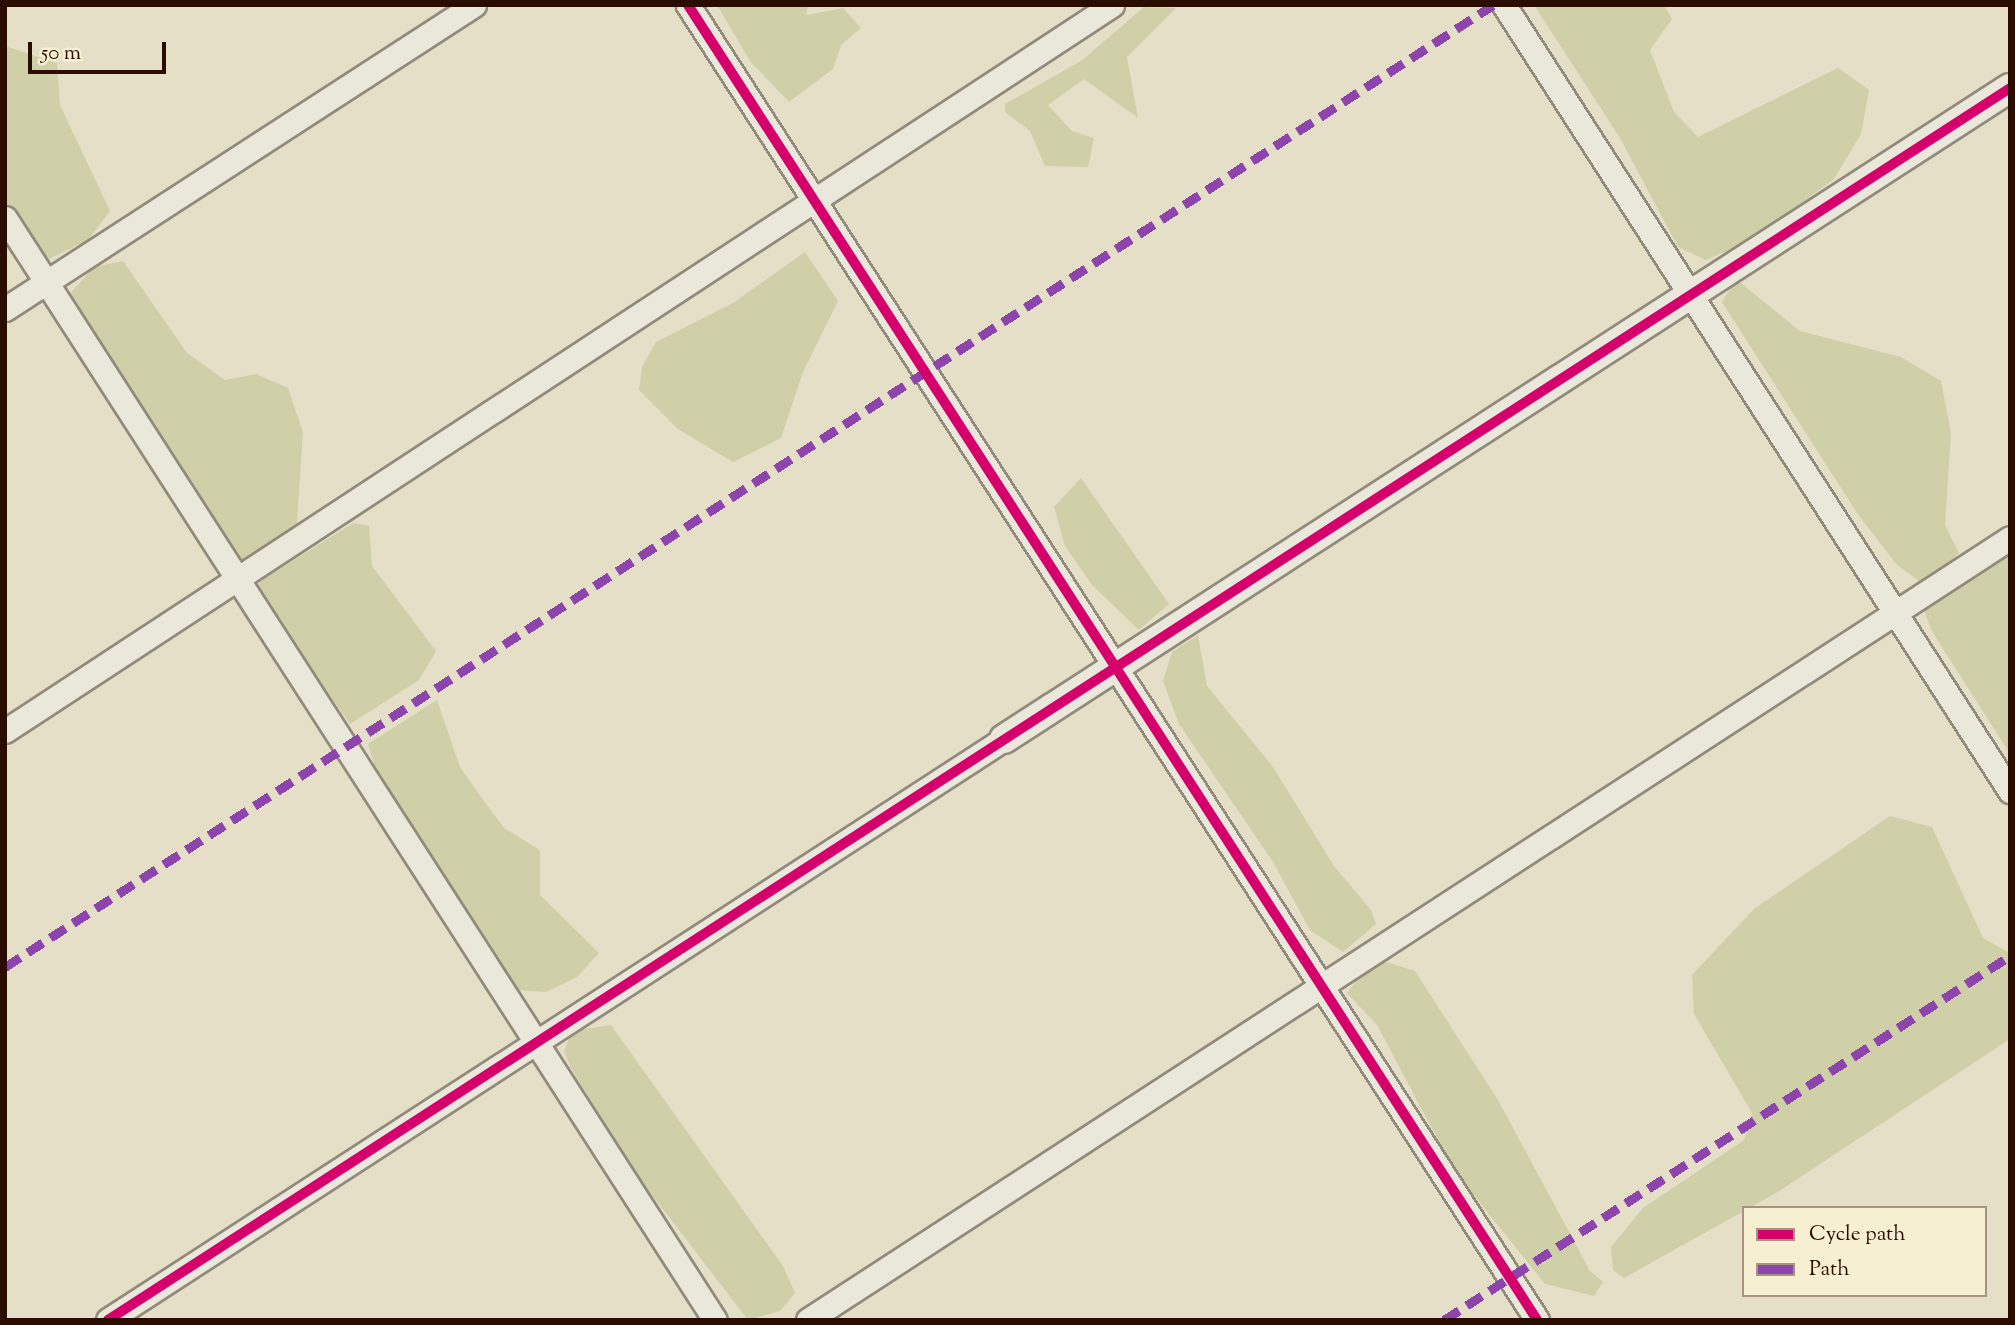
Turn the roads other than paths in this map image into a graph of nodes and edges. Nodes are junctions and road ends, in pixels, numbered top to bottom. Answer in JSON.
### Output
{"nodes":[{"id":1,"x":474,"y":5,"type":"edge"},
{"id":2,"x":688,"y":5,"type":"edge"},
{"id":3,"x":1112,"y":5,"type":"edge"},
{"id":4,"x":1504,"y":5,"type":"edge"},
{"id":5,"x":2010,"y":88,"type":"edge"},
{"id":6,"x":811,"y":201,"type":"junction"},
{"id":7,"x":5,"y":218,"type":"edge"},
{"id":8,"x":46,"y":282,"type":"junction"},
{"id":9,"x":1690,"y":295,"type":"junction"},
{"id":10,"x":5,"y":309,"type":"edge"},
{"id":11,"x":2010,"y":538,"type":"edge"},
{"id":12,"x":236,"y":576,"type":"junction"},
{"id":13,"x":1894,"y":612,"type":"junction"},
{"id":14,"x":1116,"y":666,"type":"junction"},
{"id":15,"x":5,"y":731,"type":"edge"},
{"id":16,"x":1004,"y":739,"type":"joint"},
{"id":17,"x":2010,"y":791,"type":"edge"},
{"id":18,"x":1322,"y":986,"type":"junction"},
{"id":19,"x":536,"y":1043,"type":"junction"},
{"id":20,"x":108,"y":1320,"type":"edge"},
{"id":21,"x":715,"y":1320,"type":"edge"},
{"id":22,"x":808,"y":1320,"type":"edge"},
{"id":23,"x":1537,"y":1320,"type":"edge"}],
"edges":[{"from":1,"to":8,"type":"street"},
{"from":2,"to":6,"type":"street"},
{"from":3,"to":6,"type":"street"},
{"from":4,"to":9,"type":"street"},
{"from":5,"to":9,"type":"street"},
{"from":6,"to":12,"type":"street"},
{"from":6,"to":14,"type":"street"},
{"from":7,"to":8,"type":"street"},
{"from":8,"to":10,"type":"street"},
{"from":8,"to":12,"type":"street"},
{"from":9,"to":13,"type":"street"},
{"from":9,"to":14,"type":"street"},
{"from":11,"to":13,"type":"street"},
{"from":12,"to":15,"type":"street"},
{"from":12,"to":19,"type":"street"},
{"from":13,"to":17,"type":"street"},
{"from":13,"to":18,"type":"street"},
{"from":14,"to":16,"type":"street"},
{"from":14,"to":18,"type":"street"},
{"from":16,"to":19,"type":"street"},
{"from":18,"to":22,"type":"street"},
{"from":18,"to":23,"type":"street"},
{"from":19,"to":20,"type":"street"},
{"from":19,"to":21,"type":"street"}]}
